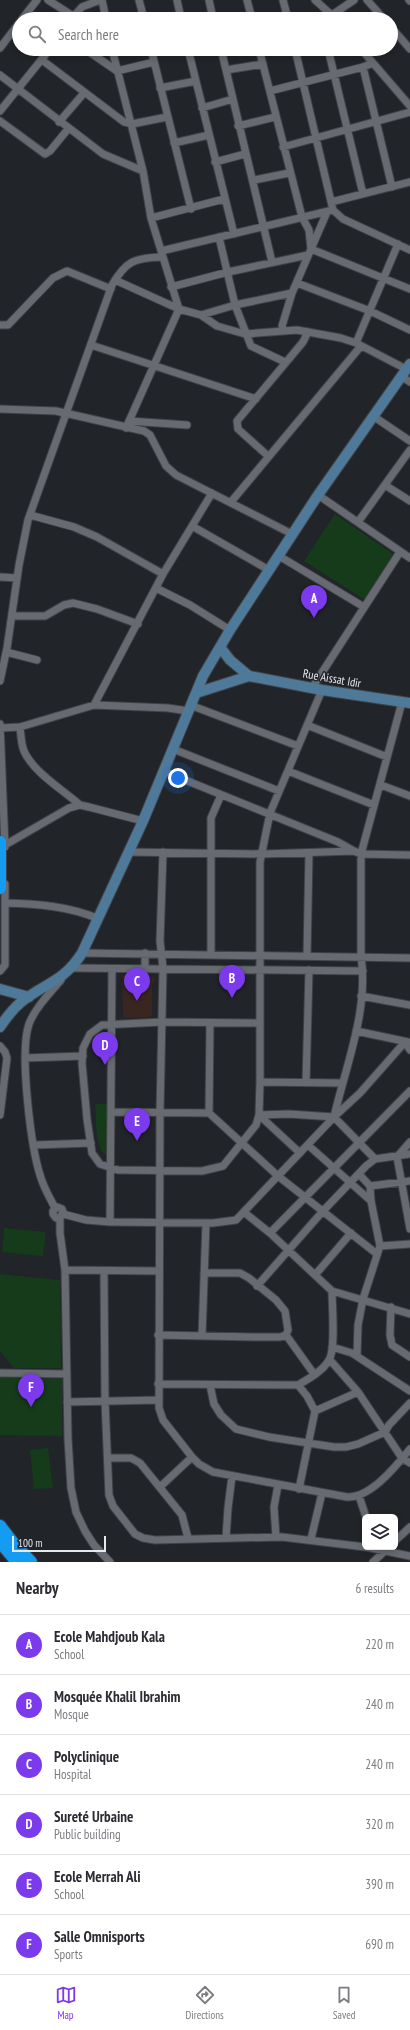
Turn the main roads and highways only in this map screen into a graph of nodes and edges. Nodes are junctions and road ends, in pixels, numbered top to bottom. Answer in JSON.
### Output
{"nodes":[{"id":1,"x":2,"y":843,"type":"edge"},
{"id":2,"x":0,"y":888,"type":"edge"},
{"id":3,"x":0,"y":1526,"type":"edge"},
{"id":4,"x":0,"y":1542,"type":"edge"},
{"id":5,"x":17,"y":1562,"type":"edge"},
{"id":6,"x":31,"y":1562,"type":"edge"}],
"edges":[{"from":1,"to":2,"type":"highway"},
{"from":3,"to":6,"type":"highway"},
{"from":4,"to":5,"type":"highway"}]}
